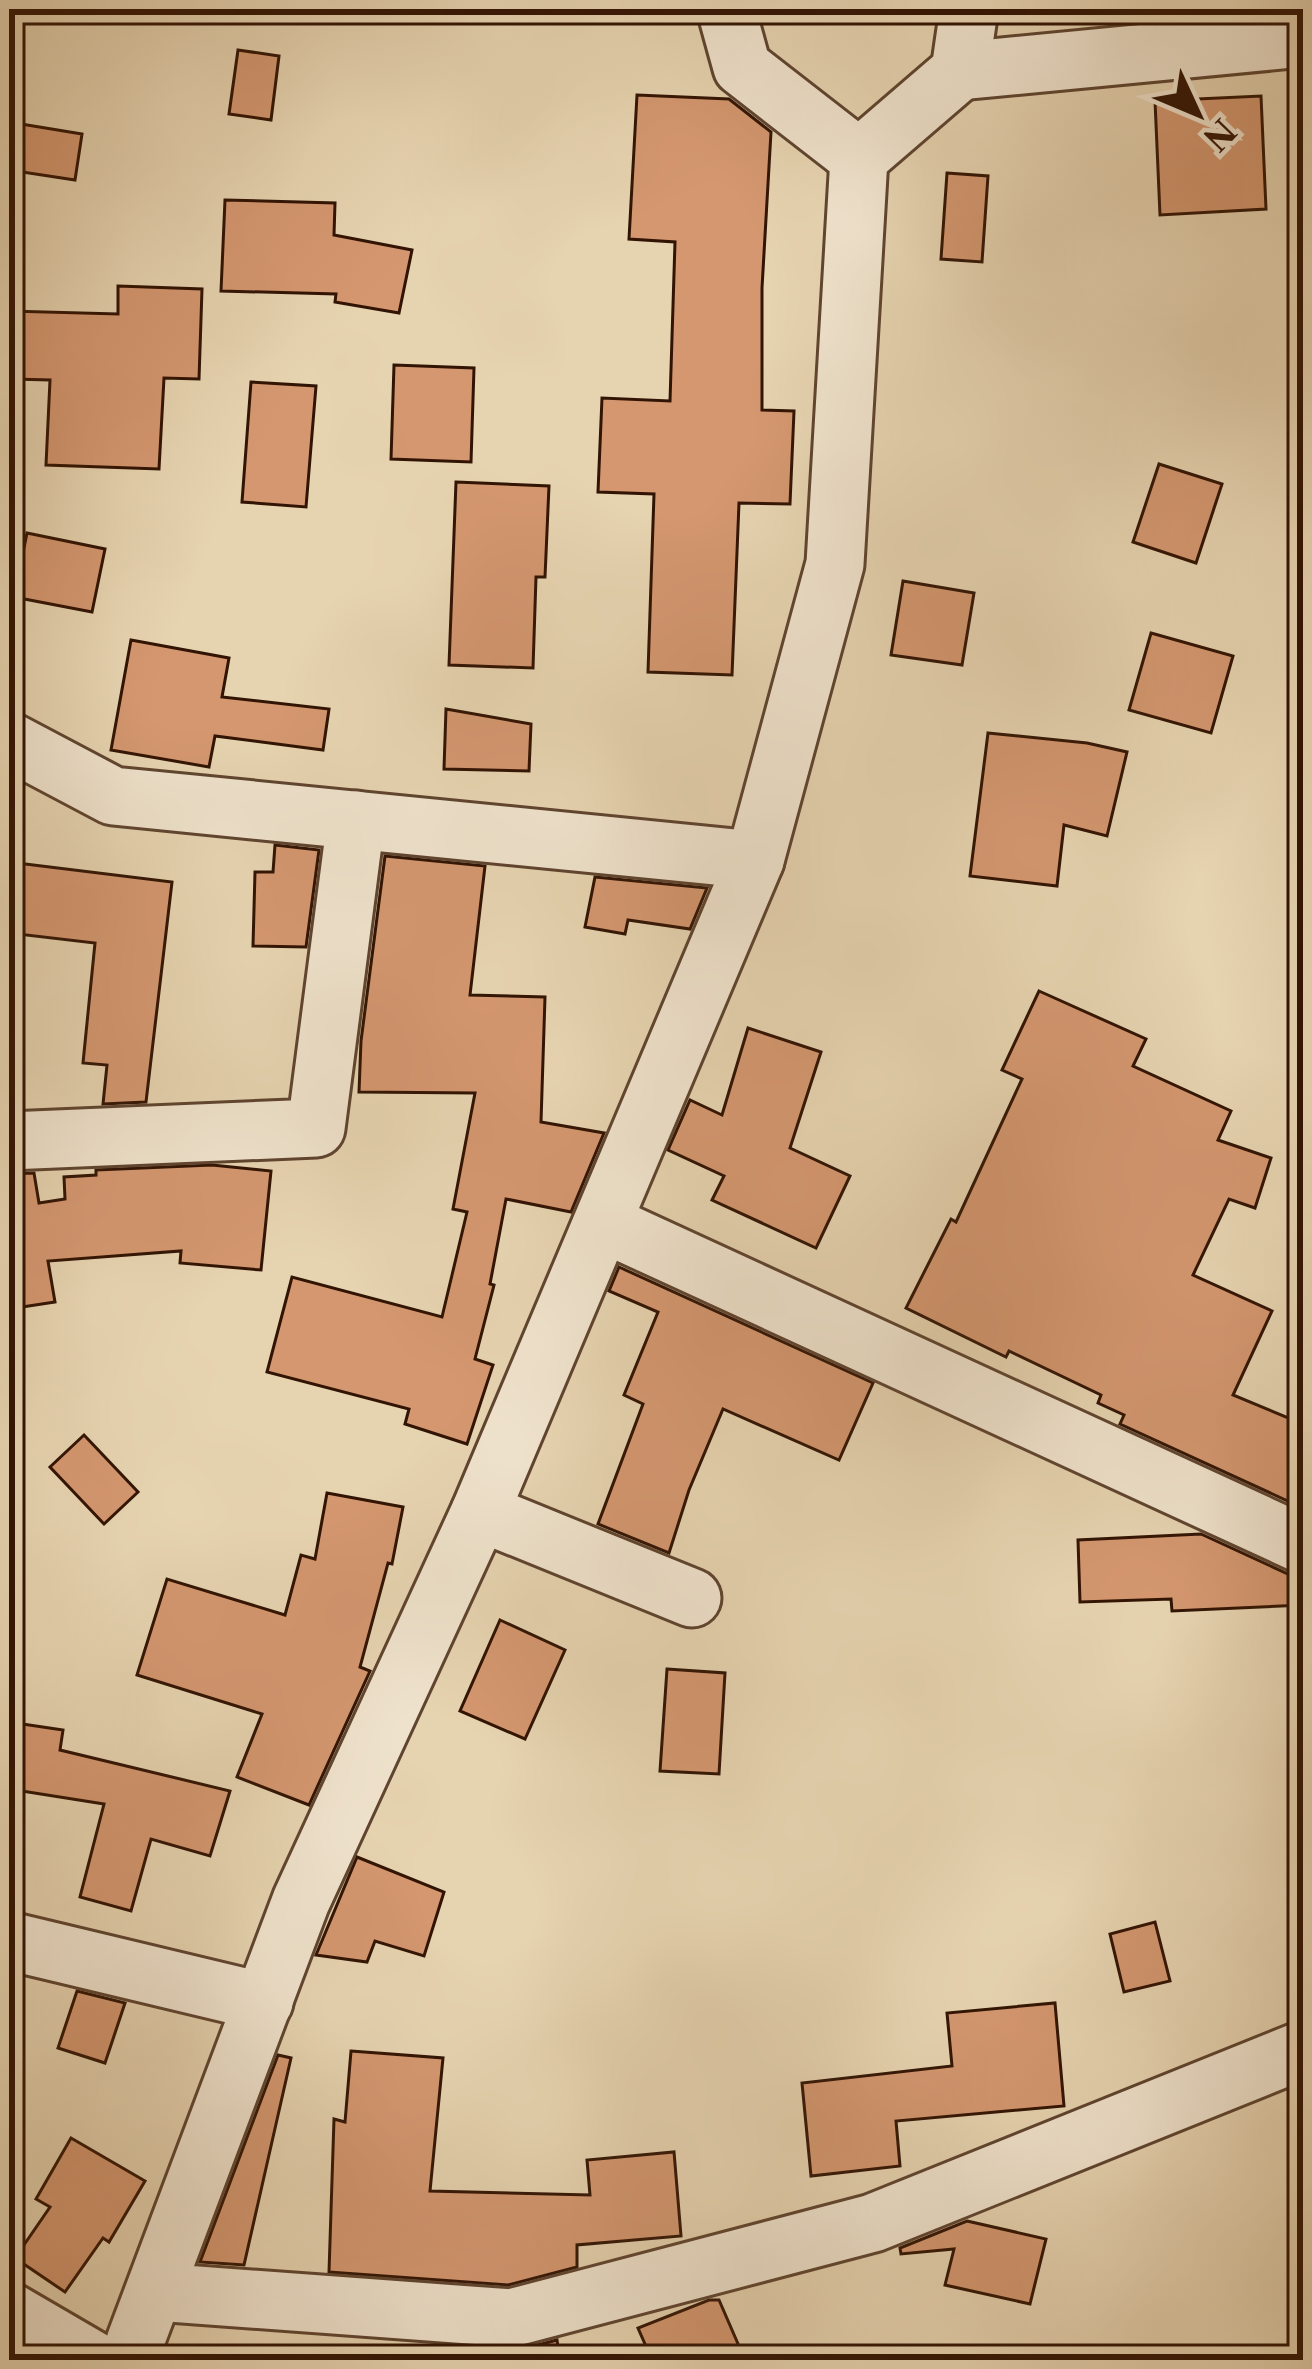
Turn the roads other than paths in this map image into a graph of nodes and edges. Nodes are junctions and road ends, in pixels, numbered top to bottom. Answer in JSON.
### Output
{"nodes":[{"id":1,"x":725,"y":9,"type":"edge"},
{"id":2,"x":969,"y":9,"type":"edge"},
{"id":3,"x":1303,"y":38,"type":"edge"},
{"id":4,"x":960,"y":70,"type":"junction"},
{"id":5,"x":859,"y":158,"type":"junction"},
{"id":6,"x":9,"y":741,"type":"edge"},
{"id":7,"x":356,"y":820,"type":"junction"},
{"id":8,"x":755,"y":860,"type":"junction"},
{"id":9,"x":9,"y":1141,"type":"edge"},
{"id":10,"x":602,"y":1223,"type":"junction"},
{"id":11,"x":480,"y":1513,"type":"junction"},
{"id":12,"x":1302,"y":1544,"type":"edge"},
{"id":13,"x":692,"y":1598,"type":"dead end"},
{"id":14,"x":9,"y":1940,"type":"edge"},
{"id":15,"x":264,"y":2002,"type":"junction"},
{"id":16,"x":1303,"y":2050,"type":"edge"},
{"id":17,"x":156,"y":2292,"type":"junction"},
{"id":18,"x":9,"y":2311,"type":"edge"},
{"id":19,"x":446,"y":2337,"type":"edge"},
{"id":20,"x":93,"y":2360,"type":"edge"},
{"id":21,"x":134,"y":2360,"type":"edge"}],
"edges":[{"from":1,"to":5,"type":"street"},
{"from":2,"to":4,"type":"street"},
{"from":3,"to":4,"type":"street"},
{"from":4,"to":5,"type":"street"},
{"from":5,"to":8,"type":"street"},
{"from":6,"to":7,"type":"street"},
{"from":7,"to":8,"type":"street"},
{"from":7,"to":9,"type":"street"},
{"from":8,"to":10,"type":"street"},
{"from":10,"to":11,"type":"street"},
{"from":10,"to":12,"type":"street"},
{"from":11,"to":13,"type":"street"},
{"from":11,"to":15,"type":"street"},
{"from":14,"to":15,"type":"street"},
{"from":15,"to":17,"type":"street"},
{"from":16,"to":19,"type":"street"},
{"from":17,"to":19,"type":"street"},
{"from":17,"to":21,"type":"street"},
{"from":18,"to":20,"type":"street"}]}
